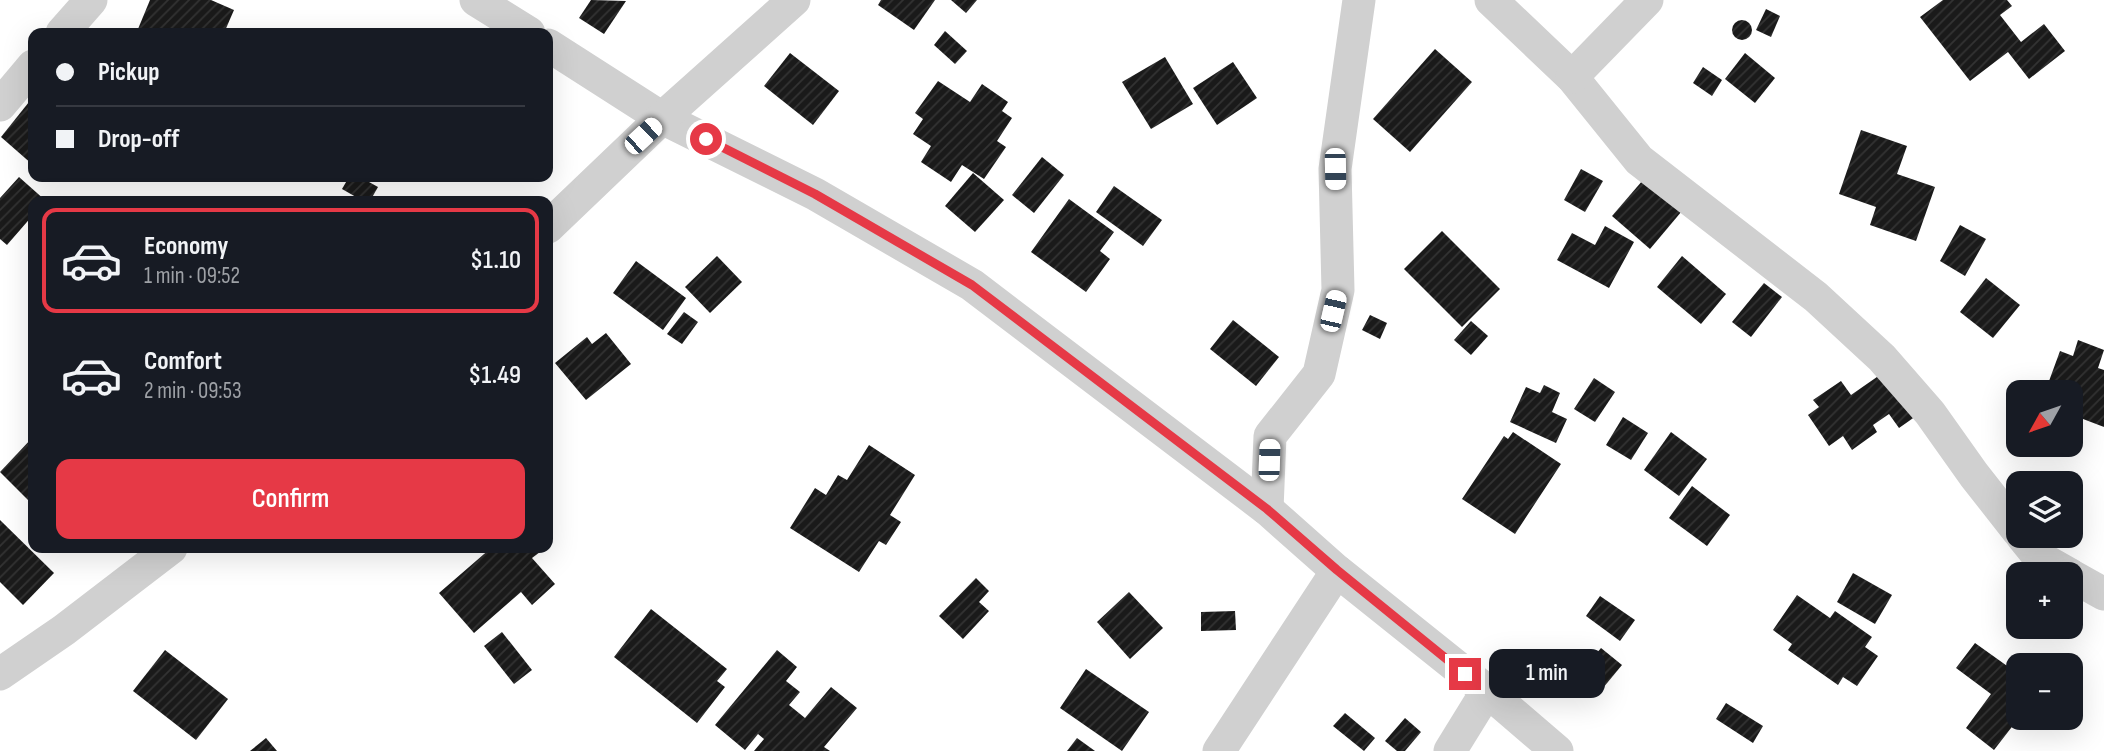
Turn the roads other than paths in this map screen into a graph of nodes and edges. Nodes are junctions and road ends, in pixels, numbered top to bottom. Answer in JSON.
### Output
{"nodes":[{"id":1,"x":91,"y":0,"type":"edge"},
{"id":2,"x":476,"y":0,"type":"edge"},
{"id":3,"x":794,"y":0,"type":"edge"},
{"id":4,"x":1359,"y":0,"type":"edge"},
{"id":5,"x":1491,"y":0,"type":"edge"},
{"id":6,"x":1647,"y":0,"type":"edge"},
{"id":7,"x":66,"y":28,"type":"edge"},
{"id":8,"x":521,"y":28,"type":"edge"},
{"id":9,"x":553,"y":48,"type":"edge"},
{"id":10,"x":28,"y":72,"type":"edge"},
{"id":11,"x":1572,"y":77,"type":"junction"},
{"id":12,"x":0,"y":105,"type":"edge"},
{"id":13,"x":663,"y":118,"type":"junction"},
{"id":14,"x":553,"y":222,"type":"edge"},
{"id":15,"x":1267,"y":509,"type":"junction"},
{"id":16,"x":2006,"y":515,"type":"edge"},
{"id":17,"x":2032,"y":548,"type":"edge"},
{"id":18,"x":164,"y":553,"type":"edge"},
{"id":19,"x":2048,"y":562,"type":"edge"},
{"id":20,"x":1337,"y":570,"type":"junction"},
{"id":21,"x":2083,"y":582,"type":"edge"},
{"id":22,"x":2104,"y":594,"type":"edge"},
{"id":23,"x":0,"y":674,"type":"edge"},
{"id":24,"x":1487,"y":691,"type":"junction"},
{"id":25,"x":1219,"y":751,"type":"edge"},
{"id":26,"x":1450,"y":751,"type":"edge"},
{"id":27,"x":1557,"y":751,"type":"edge"}],
"edges":[{"from":1,"to":7,"type":"street"},
{"from":2,"to":8,"type":"street"},
{"from":3,"to":13,"type":"street"},
{"from":4,"to":15,"type":"street"},
{"from":5,"to":11,"type":"street"},
{"from":6,"to":11,"type":"street"},
{"from":9,"to":13,"type":"street"},
{"from":10,"to":12,"type":"street"},
{"from":11,"to":16,"type":"street"},
{"from":13,"to":14,"type":"street"},
{"from":13,"to":15,"type":"street"},
{"from":15,"to":20,"type":"street"},
{"from":17,"to":19,"type":"street"},
{"from":18,"to":23,"type":"street"},
{"from":20,"to":24,"type":"street"},
{"from":20,"to":25,"type":"street"},
{"from":21,"to":22,"type":"street"},
{"from":24,"to":26,"type":"street"},
{"from":24,"to":27,"type":"street"}]}
